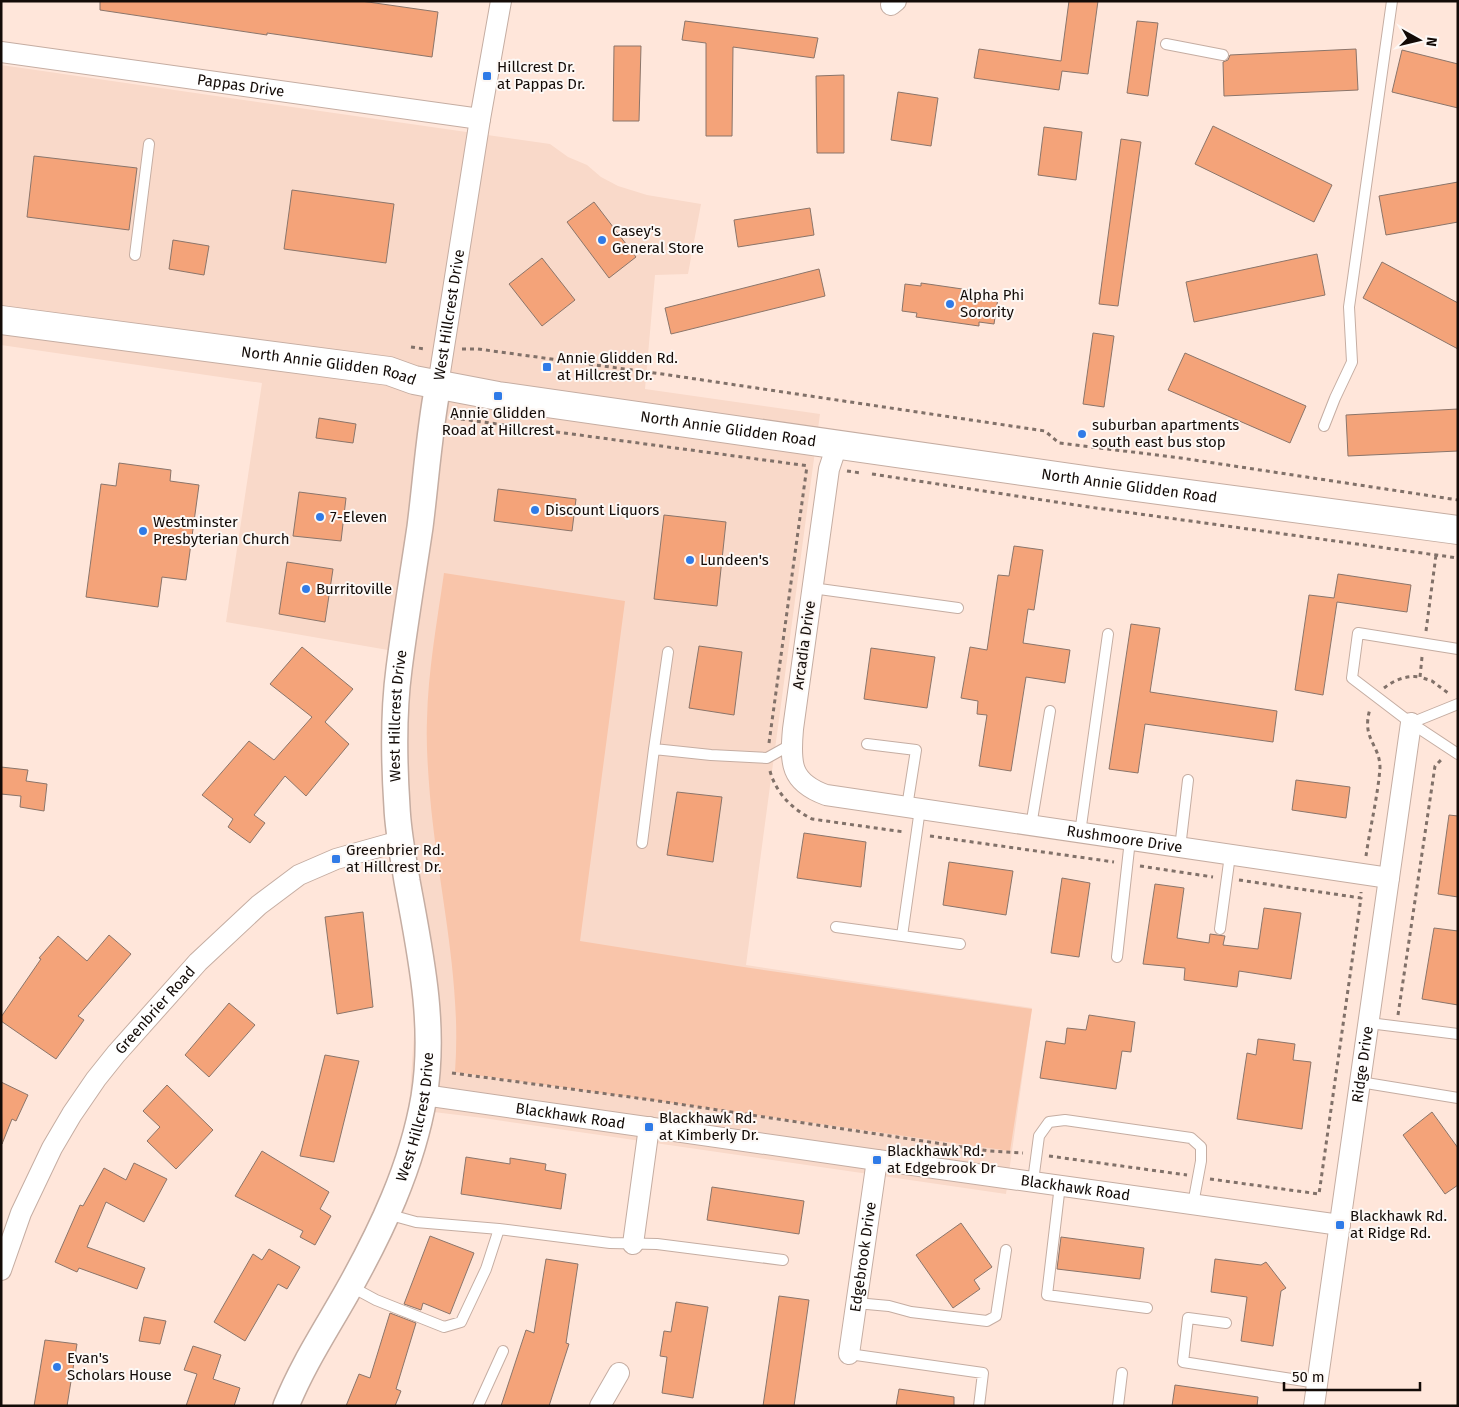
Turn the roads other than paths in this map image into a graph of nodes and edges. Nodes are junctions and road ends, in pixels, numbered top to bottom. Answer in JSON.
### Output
{"nodes":[{"id":1,"x":501,"y":1,"type":"edge"},
{"id":2,"x":1392,"y":1,"type":"edge"},
{"id":3,"x":1166,"y":44,"type":"dead end"},
{"id":4,"x":1,"y":52,"type":"edge"},
{"id":5,"x":1223,"y":55,"type":"dead end"},
{"id":6,"x":480,"y":119,"type":"junction"},
{"id":7,"x":150,"y":144,"type":"dead end"},
{"id":8,"x":135,"y":255,"type":"dead end"},
{"id":9,"x":1,"y":320,"type":"edge"},
{"id":10,"x":438,"y":385,"type":"junction"},
{"id":11,"x":1324,"y":426,"type":"dead end"},
{"id":12,"x":833,"y":457,"type":"junction"},
{"id":13,"x":1458,"y":530,"type":"edge"},
{"id":14,"x":812,"y":588,"type":"junction"},
{"id":15,"x":958,"y":608,"type":"dead end"},
{"id":16,"x":1108,"y":634,"type":"dead end"},
{"id":17,"x":1458,"y":649,"type":"edge"},
{"id":18,"x":668,"y":652,"type":"dead end"},
{"id":19,"x":1458,"y":704,"type":"edge"},
{"id":20,"x":1050,"y":711,"type":"dead end"},
{"id":21,"x":1411,"y":723,"type":"junction"},
{"id":22,"x":792,"y":744,"type":"junction"},
{"id":23,"x":867,"y":744,"type":"dead end"},
{"id":24,"x":654,"y":748,"type":"junction"},
{"id":25,"x":1454,"y":752,"type":"edge"},
{"id":26,"x":1188,"y":780,"type":"dead end"},
{"id":27,"x":861,"y":800,"type":"joint"},
{"id":28,"x":913,"y":808,"type":"junction"},
{"id":29,"x":1031,"y":826,"type":"junction"},
{"id":30,"x":1080,"y":833,"type":"junction"},
{"id":31,"x":1130,"y":840,"type":"junction"},
{"id":32,"x":400,"y":841,"type":"junction"},
{"id":33,"x":642,"y":843,"type":"dead end"},
{"id":34,"x":1180,"y":848,"type":"junction"},
{"id":35,"x":1230,"y":855,"type":"junction"},
{"id":36,"x":1388,"y":878,"type":"junction"},
{"id":37,"x":836,"y":927,"type":"dead end"},
{"id":38,"x":1220,"y":928,"type":"dead end"},
{"id":39,"x":902,"y":936,"type":"junction"},
{"id":40,"x":960,"y":944,"type":"dead end"},
{"id":41,"x":1117,"y":957,"type":"dead end"},
{"id":42,"x":1369,"y":1022,"type":"junction"},
{"id":43,"x":1458,"y":1034,"type":"edge"},
{"id":44,"x":1360,"y":1082,"type":"junction"},
{"id":45,"x":424,"y":1094,"type":"junction"},
{"id":46,"x":1458,"y":1098,"type":"edge"},
{"id":47,"x":649,"y":1127,"type":"junction"},
{"id":48,"x":877,"y":1160,"type":"junction"},
{"id":49,"x":1033,"y":1181,"type":"junction"},
{"id":50,"x":1060,"y":1185,"type":"junction"},
{"id":51,"x":1193,"y":1204,"type":"junction"},
{"id":52,"x":387,"y":1214,"type":"junction"},
{"id":53,"x":1340,"y":1224,"type":"junction"},
{"id":54,"x":499,"y":1229,"type":"junction"},
{"id":55,"x":633,"y":1244,"type":"junction"},
{"id":56,"x":1006,"y":1250,"type":"dead end"},
{"id":57,"x":782,"y":1260,"type":"dead end"},
{"id":58,"x":1,"y":1270,"type":"edge"},
{"id":59,"x":350,"y":1286,"type":"junction"},
{"id":60,"x":856,"y":1303,"type":"junction"},
{"id":61,"x":1147,"y":1308,"type":"dead end"},
{"id":62,"x":1226,"y":1323,"type":"dead end"},
{"id":63,"x":503,"y":1351,"type":"dead end"},
{"id":64,"x":849,"y":1354,"type":"joint"},
{"id":65,"x":619,"y":1373,"type":"dead end"},
{"id":66,"x":1122,"y":1373,"type":"dead end"},
{"id":67,"x":1317,"y":1383,"type":"junction"},
{"id":68,"x":286,"y":1406,"type":"edge"},
{"id":69,"x":478,"y":1406,"type":"edge"},
{"id":70,"x":600,"y":1406,"type":"edge"},
{"id":71,"x":979,"y":1406,"type":"edge"},
{"id":72,"x":1118,"y":1406,"type":"edge"},
{"id":73,"x":1314,"y":1406,"type":"edge"}],
"edges":[{"from":1,"to":6,"type":"street","name":"West Hillcrest Drive"},
{"from":2,"to":11,"type":"lane"},
{"from":3,"to":5,"type":"lane"},
{"from":4,"to":6,"type":"street","name":"Pappas Drive"},
{"from":6,"to":10,"type":"street","name":"West Hillcrest Drive"},
{"from":7,"to":8,"type":"lane"},
{"from":9,"to":10,"type":"main road","name":"North Annie Glidden Road"},
{"from":10,"to":12,"type":"main road","name":"North Annie Glidden Road"},
{"from":10,"to":32,"type":"street","name":"West Hillcrest Drive"},
{"from":12,"to":13,"type":"main road","name":"North Annie Glidden Road"},
{"from":12,"to":14,"type":"street","name":"Arcadia Drive"},
{"from":14,"to":15,"type":"lane"},
{"from":14,"to":22,"type":"street","name":"Arcadia Drive"},
{"from":16,"to":30,"type":"lane"},
{"from":17,"to":21,"type":"lane"},
{"from":18,"to":24,"type":"lane"},
{"from":19,"to":21,"type":"lane"},
{"from":20,"to":29,"type":"lane"},
{"from":21,"to":25,"type":"lane"},
{"from":21,"to":36,"type":"street","name":"Ridge Drive"},
{"from":22,"to":24,"type":"lane"},
{"from":22,"to":27,"type":"street","name":"Arcadia Drive"},
{"from":23,"to":28,"type":"lane"},
{"from":24,"to":33,"type":"lane"},
{"from":26,"to":34,"type":"lane"},
{"from":27,"to":28,"type":"street","name":"Rushmoore Drive"},
{"from":28,"to":29,"type":"street","name":"Rushmoore Drive"},
{"from":28,"to":39,"type":"lane"},
{"from":29,"to":30,"type":"street","name":"Rushmoore Drive"},
{"from":30,"to":31,"type":"street","name":"Rushmoore Drive"},
{"from":31,"to":34,"type":"street","name":"Rushmoore Drive"},
{"from":31,"to":41,"type":"lane"},
{"from":32,"to":45,"type":"street","name":"West Hillcrest Drive"},
{"from":32,"to":58,"type":"street","name":"Greenbrier Road"},
{"from":34,"to":35,"type":"street","name":"Rushmoore Drive"},
{"from":35,"to":36,"type":"street","name":"Rushmoore Drive"},
{"from":35,"to":38,"type":"lane"},
{"from":36,"to":42,"type":"street","name":"Ridge Drive"},
{"from":37,"to":39,"type":"lane"},
{"from":39,"to":40,"type":"lane"},
{"from":42,"to":43,"type":"lane"},
{"from":42,"to":44,"type":"street","name":"Ridge Drive"},
{"from":44,"to":46,"type":"lane"},
{"from":44,"to":53,"type":"street","name":"Ridge Drive"},
{"from":45,"to":47,"type":"street","name":"Blackhawk Road"},
{"from":45,"to":52,"type":"street","name":"West Hillcrest Drive"},
{"from":47,"to":48,"type":"street","name":"Blackhawk Road"},
{"from":47,"to":55,"type":"street"},
{"from":48,"to":49,"type":"street","name":"Blackhawk Road"},
{"from":48,"to":60,"type":"street","name":"Edgebrook Drive"},
{"from":49,"to":50,"type":"street","name":"Blackhawk Road"},
{"from":49,"to":51,"type":"lane"},
{"from":50,"to":51,"type":"street","name":"Blackhawk Road"},
{"from":50,"to":61,"type":"lane"},
{"from":51,"to":53,"type":"street","name":"Blackhawk Road"},
{"from":52,"to":54,"type":"lane"},
{"from":52,"to":59,"type":"street","name":"West Hillcrest Drive"},
{"from":53,"to":67,"type":"street","name":"Ridge Drive"},
{"from":54,"to":55,"type":"lane"},
{"from":54,"to":59,"type":"lane"},
{"from":55,"to":57,"type":"lane"},
{"from":56,"to":60,"type":"lane"},
{"from":59,"to":68,"type":"street","name":"West Hillcrest Drive"},
{"from":60,"to":64,"type":"street","name":"Edgebrook Drive"},
{"from":62,"to":67,"type":"lane"},
{"from":63,"to":69,"type":"lane"},
{"from":64,"to":71,"type":"lane"},
{"from":65,"to":70,"type":"street"},
{"from":66,"to":72,"type":"lane"},
{"from":67,"to":73,"type":"street","name":"Ridge Drive"}]}
